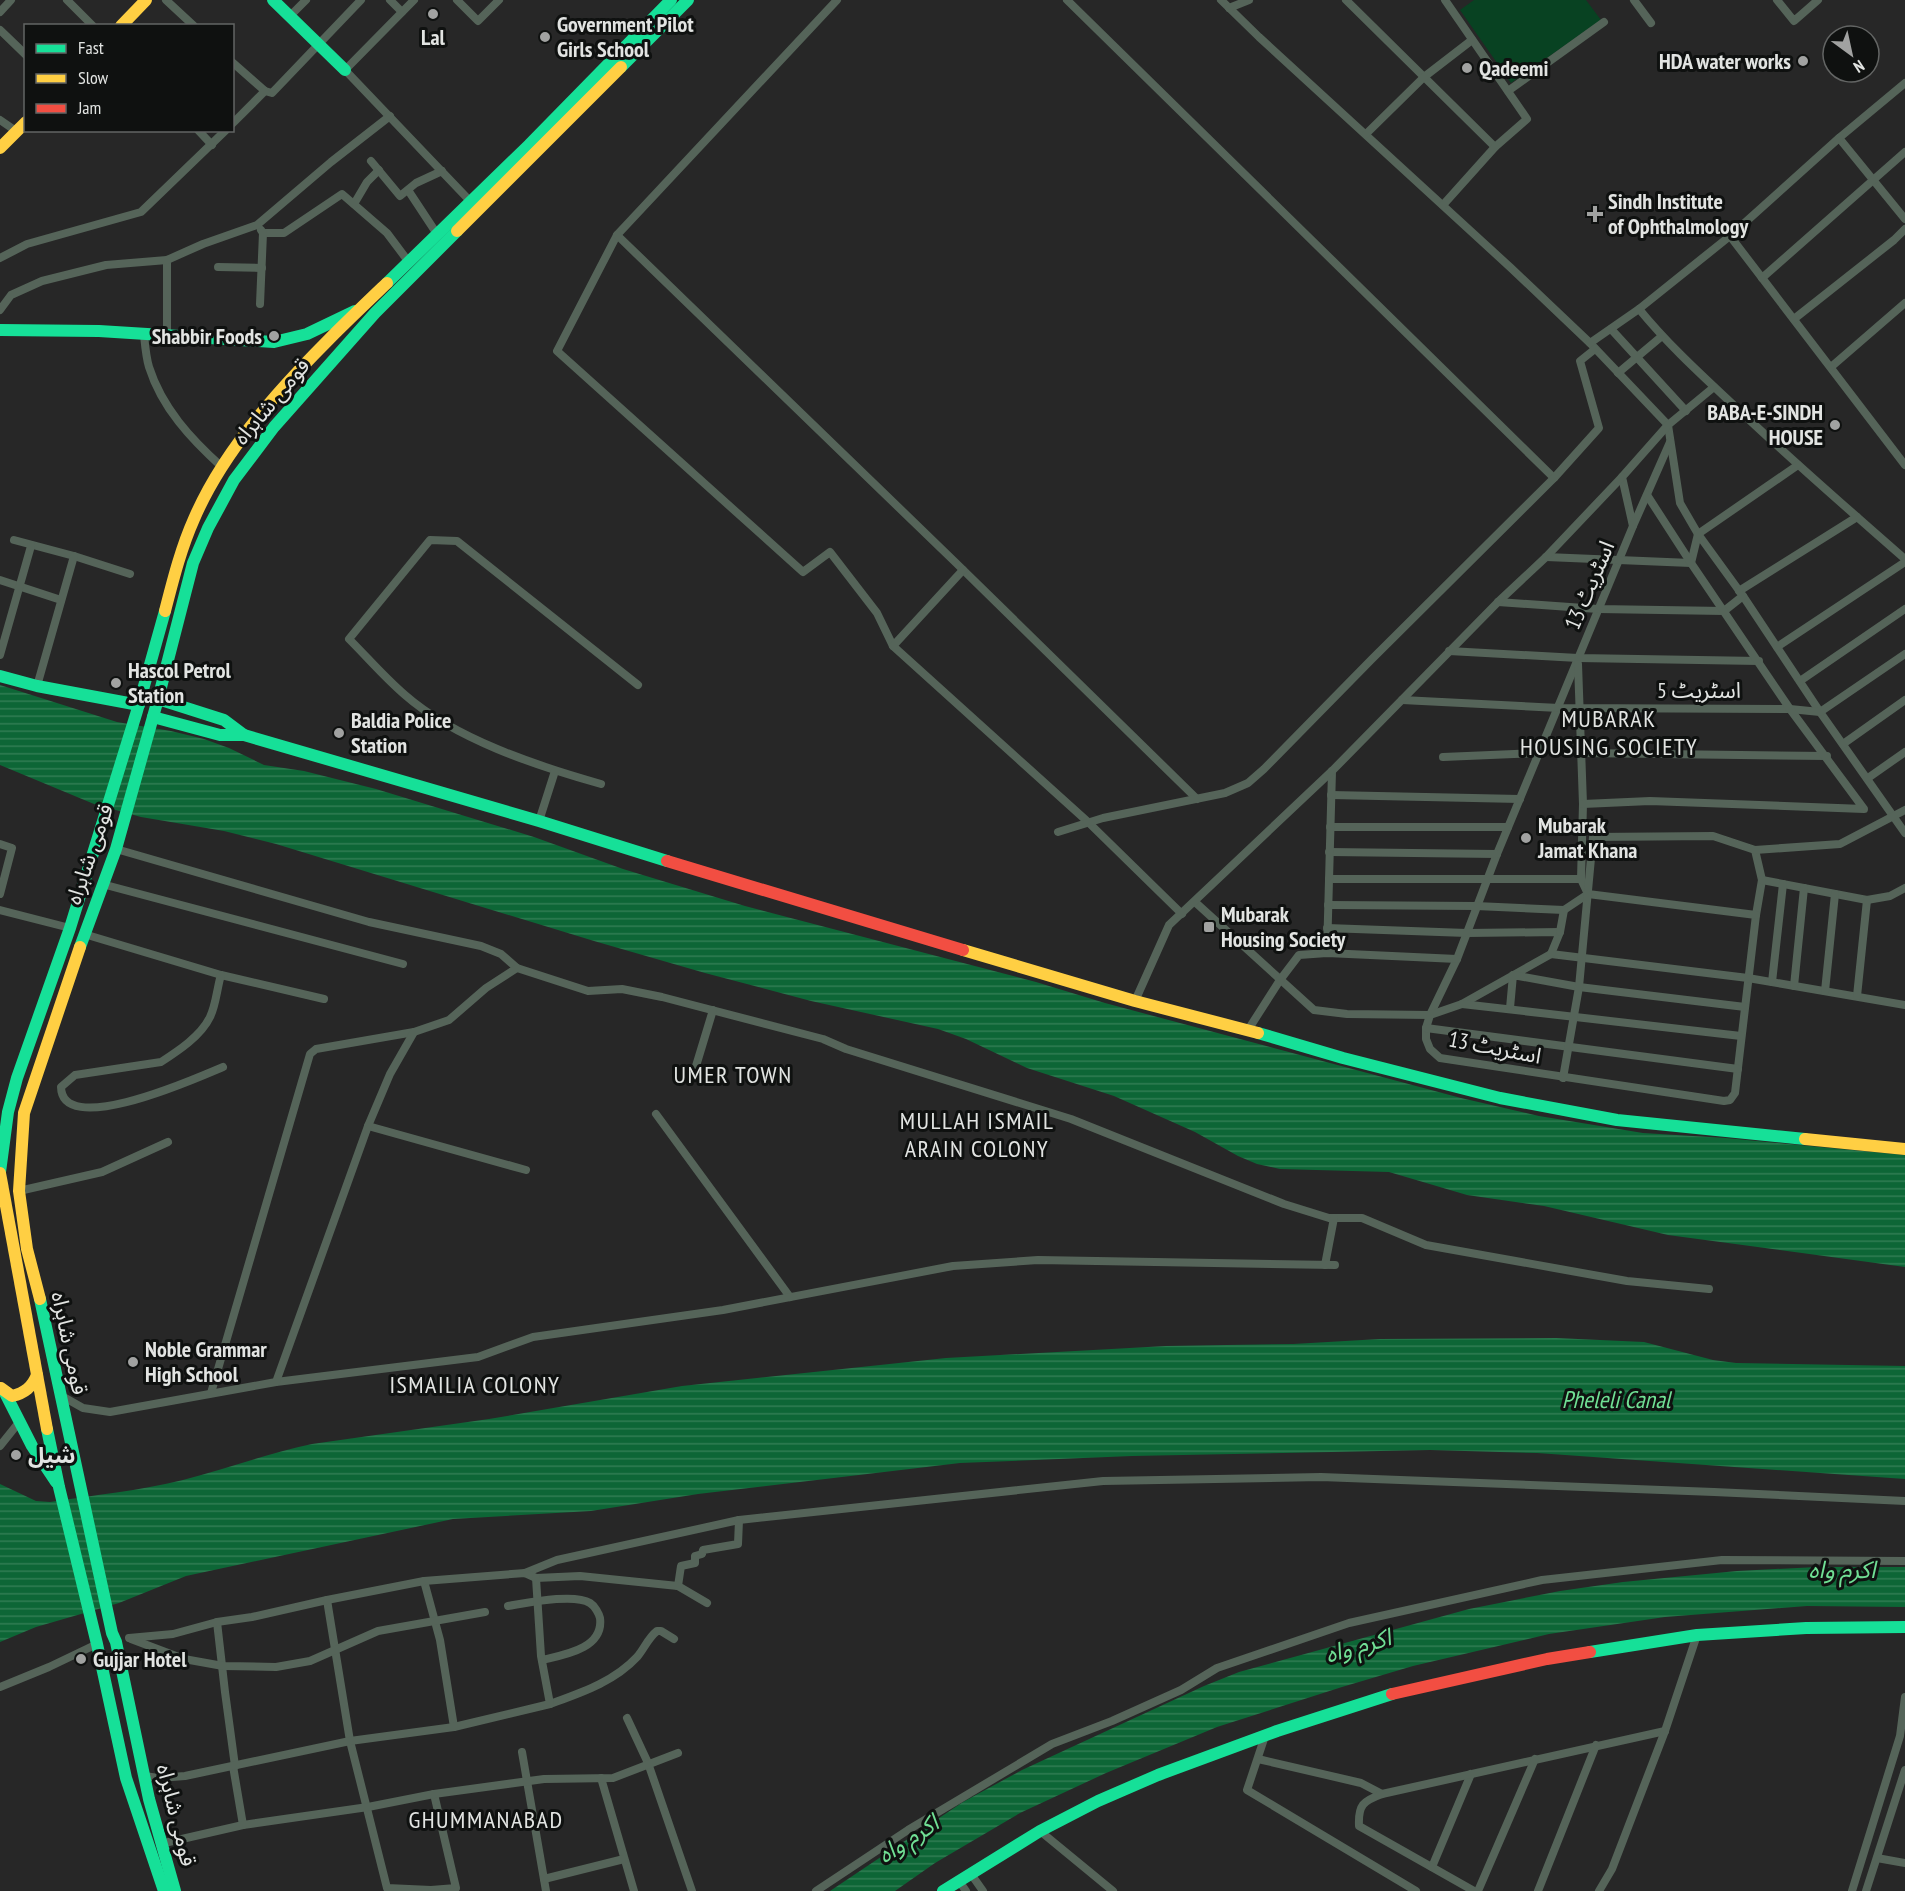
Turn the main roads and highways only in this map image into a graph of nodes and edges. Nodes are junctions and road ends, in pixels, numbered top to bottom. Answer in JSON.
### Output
{"nodes":[{"id":1,"x":146,"y":0,"type":"edge"},
{"id":2,"x":273,"y":0,"type":"edge"},
{"id":3,"x":671,"y":0,"type":"edge"},
{"id":4,"x":688,"y":0,"type":"edge"},
{"id":5,"x":123,"y":24,"type":"edge"},
{"id":6,"x":345,"y":70,"type":"road end"},
{"id":7,"x":21,"y":127,"type":"edge"},
{"id":8,"x":0,"y":148,"type":"edge"},
{"id":9,"x":361,"y":308,"type":"junction"},
{"id":10,"x":0,"y":330,"type":"edge"},
{"id":11,"x":179,"y":560,"type":"junction"},
{"id":12,"x":194,"y":563,"type":"junction"},
{"id":13,"x":0,"y":676,"type":"edge"},
{"id":14,"x":158,"y":699,"type":"junction"},
{"id":15,"x":138,"y":708,"type":"junction"},
{"id":16,"x":152,"y":720,"type":"junction"},
{"id":17,"x":244,"y":735,"type":"junction"},
{"id":18,"x":17,"y":1078,"type":"junction"},
{"id":19,"x":34,"y":1083,"type":"junction"},
{"id":20,"x":1905,"y":1149,"type":"edge"},
{"id":21,"x":0,"y":1172,"type":"edge"},
{"id":22,"x":51,"y":1349,"type":"junction"},
{"id":23,"x":33,"y":1355,"type":"junction"},
{"id":24,"x":37,"y":1375,"type":"junction"},
{"id":25,"x":1,"y":1389,"type":"edge"},
{"id":26,"x":59,"y":1487,"type":"junction"},
{"id":27,"x":1905,"y":1627,"type":"edge"},
{"id":28,"x":123,"y":1767,"type":"junction"},
{"id":29,"x":143,"y":1770,"type":"junction"},
{"id":30,"x":963,"y":1886,"type":"edge"},
{"id":31,"x":164,"y":1891,"type":"edge"},
{"id":32,"x":175,"y":1891,"type":"edge"},
{"id":33,"x":943,"y":1891,"type":"edge"}],
"edges":[{"from":1,"to":5,"type":"main road"},
{"from":2,"to":6,"type":"main road"},
{"from":3,"to":9,"type":"main road","name":"قومی شاہراہ"},
{"from":4,"to":12,"type":"main road","name":"قومی شاہراہ"},
{"from":7,"to":8,"type":"main road"},
{"from":9,"to":10,"type":"main road"},
{"from":9,"to":11,"type":"main road","name":"قومی شاہراہ"},
{"from":11,"to":12,"type":"main road"},
{"from":11,"to":15,"type":"main road","name":"قومی شاہراہ"},
{"from":12,"to":14,"type":"main road","name":"قومی شاہراہ"},
{"from":13,"to":15,"type":"main road"},
{"from":14,"to":16,"type":"main road","name":"قومی شاہراہ"},
{"from":14,"to":17,"type":"main road"},
{"from":15,"to":18,"type":"main road","name":"قومی شاہراہ"},
{"from":16,"to":17,"type":"main road"},
{"from":16,"to":19,"type":"main road","name":"قومی شاہراہ"},
{"from":17,"to":20,"type":"main road"},
{"from":18,"to":19,"type":"main road"},
{"from":18,"to":21,"type":"main road","name":"قومی شاہراہ"},
{"from":19,"to":22,"type":"main road","name":"قومی شاہراہ"},
{"from":21,"to":23,"type":"main road","name":"قومی شاہراہ"},
{"from":22,"to":23,"type":"main road"},
{"from":22,"to":29,"type":"main road","name":"قومی شاہراہ"},
{"from":23,"to":24,"type":"main road","name":"قومی شاہراہ"},
{"from":24,"to":25,"type":"main road"},
{"from":24,"to":26,"type":"main road","name":"قومی شاہراہ"},
{"from":25,"to":26,"type":"main road"},
{"from":26,"to":28,"type":"main road","name":"قومی شاہراہ"},
{"from":27,"to":30,"type":"main road"},
{"from":28,"to":29,"type":"main road"},
{"from":28,"to":31,"type":"main road","name":"قومی شاہراہ"},
{"from":29,"to":32,"type":"main road","name":"قومی شاہراہ"},
{"from":30,"to":33,"type":"main road"}]}
